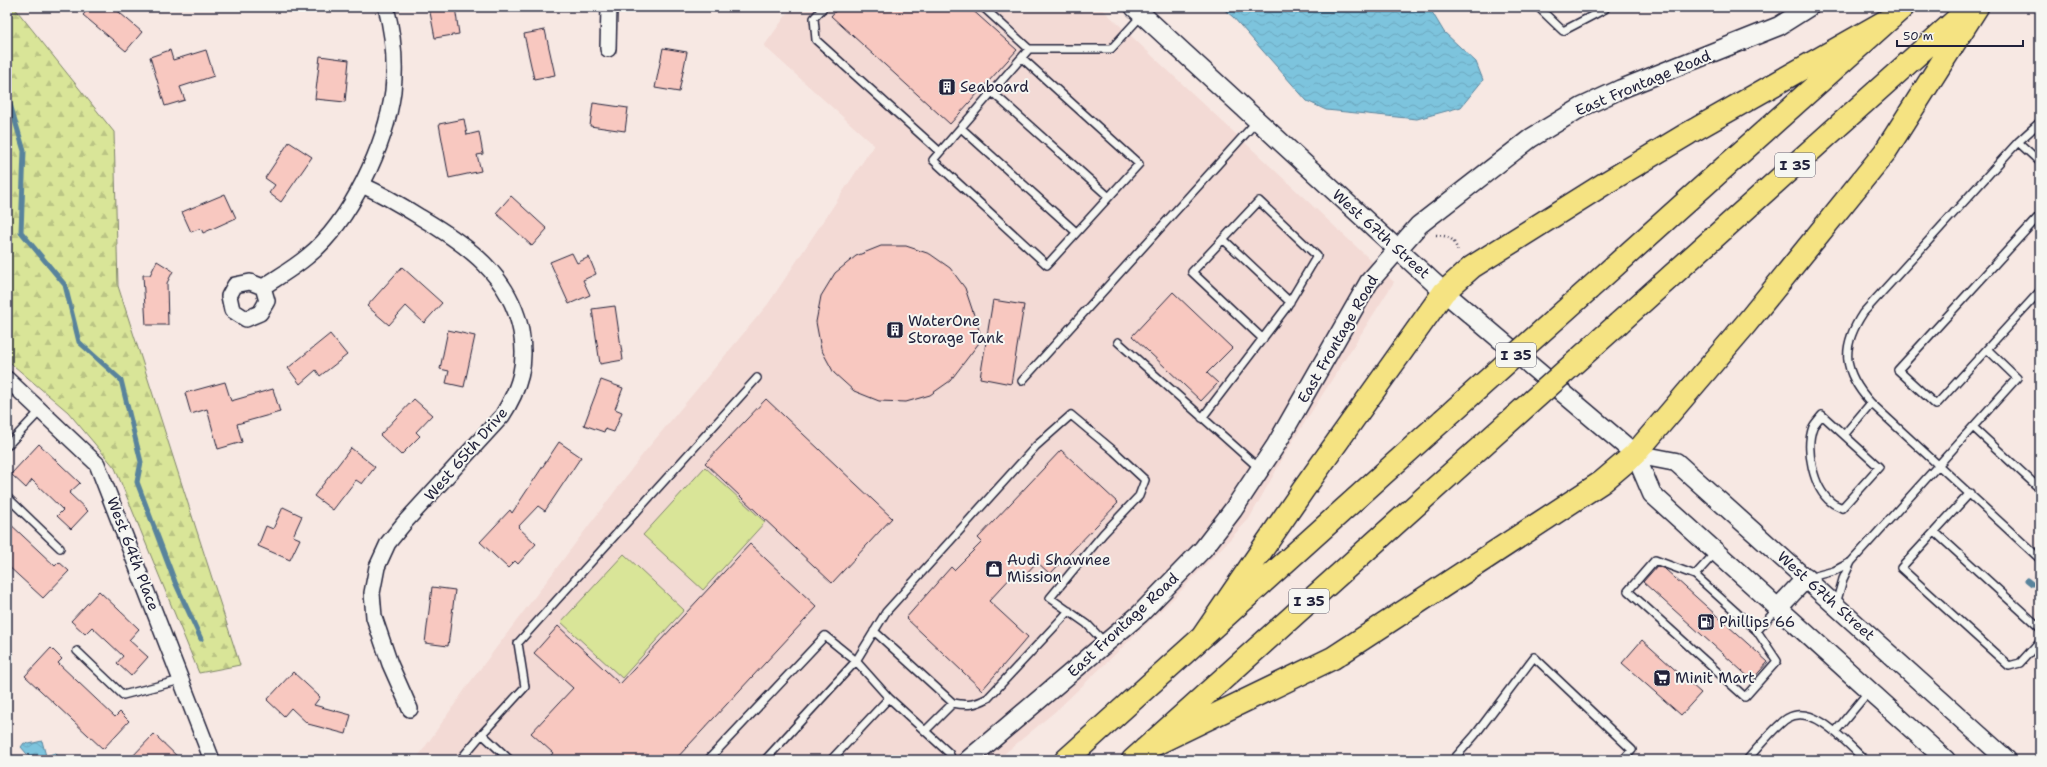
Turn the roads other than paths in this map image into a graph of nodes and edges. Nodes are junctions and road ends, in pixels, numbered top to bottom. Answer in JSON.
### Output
{"nodes":[{"id":1,"x":386,"y":7,"type":"edge"},
{"id":2,"x":609,"y":7,"type":"edge"},
{"id":3,"x":824,"y":7,"type":"edge"},
{"id":4,"x":983,"y":7,"type":"edge"},
{"id":5,"x":1538,"y":7,"type":"edge"},
{"id":6,"x":1809,"y":7,"type":"edge"},
{"id":7,"x":1971,"y":7,"type":"edge"},
{"id":8,"x":1978,"y":7,"type":"edge"},
{"id":9,"x":1605,"y":8,"type":"edge"},
{"id":10,"x":1138,"y":11,"type":"edge"},
{"id":11,"x":1897,"y":12,"type":"edge"},
{"id":12,"x":608,"y":49,"type":"dead end"},
{"id":13,"x":1029,"y":49,"type":"junction"},
{"id":14,"x":1022,"y":58,"type":"junction"},
{"id":15,"x":992,"y":92,"type":"junction"},
{"id":16,"x":1257,"y":121,"type":"junction"},
{"id":17,"x":2040,"y":122,"type":"edge"},
{"id":18,"x":960,"y":128,"type":"junction"},
{"id":19,"x":2018,"y":142,"type":"junction"},
{"id":20,"x":940,"y":152,"type":"junction"},
{"id":21,"x":2040,"y":162,"type":"edge"},
{"id":22,"x":362,"y":185,"type":"junction"},
{"id":23,"x":1109,"y":197,"type":"junction"},
{"id":24,"x":2040,"y":215,"type":"edge"},
{"id":25,"x":1076,"y":232,"type":"junction"},
{"id":26,"x":1223,"y":239,"type":"junction"},
{"id":27,"x":1397,"y":248,"type":"junction"},
{"id":28,"x":263,"y":288,"type":"dead end"},
{"id":29,"x":2040,"y":291,"type":"edge"},
{"id":30,"x":1444,"y":292,"type":"junction"},
{"id":31,"x":1290,"y":302,"type":"junction"},
{"id":32,"x":1263,"y":339,"type":"junction"},
{"id":33,"x":1118,"y":342,"type":"dead end"},
{"id":34,"x":1987,"y":349,"type":"junction"},
{"id":35,"x":757,"y":378,"type":"dead end"},
{"id":36,"x":7,"y":379,"type":"edge"},
{"id":37,"x":1022,"y":381,"type":"dead end"},
{"id":38,"x":1871,"y":403,"type":"junction"},
{"id":39,"x":40,"y":410,"type":"junction"},
{"id":40,"x":1202,"y":418,"type":"junction"},
{"id":41,"x":1973,"y":427,"type":"junction"},
{"id":42,"x":1844,"y":435,"type":"junction"},
{"id":43,"x":7,"y":446,"type":"edge"},
{"id":44,"x":1634,"y":454,"type":"junction"},
{"id":45,"x":1938,"y":465,"type":"junction"},
{"id":46,"x":1261,"y":470,"type":"junction"},
{"id":47,"x":2040,"y":489,"type":"edge"},
{"id":48,"x":1970,"y":493,"type":"junction"},
{"id":49,"x":7,"y":497,"type":"edge"},
{"id":50,"x":1935,"y":532,"type":"junction"},
{"id":51,"x":60,"y":548,"type":"dead end"},
{"id":52,"x":1716,"y":552,"type":"junction"},
{"id":53,"x":2040,"y":559,"type":"edge"},
{"id":54,"x":1851,"y":562,"type":"junction"},
{"id":55,"x":1695,"y":575,"type":"junction"},
{"id":56,"x":1806,"y":578,"type":"junction"},
{"id":57,"x":1836,"y":605,"type":"junction"},
{"id":58,"x":1778,"y":608,"type":"junction"},
{"id":59,"x":1069,"y":611,"type":"junction"},
{"id":60,"x":2040,"y":628,"type":"edge"},
{"id":61,"x":874,"y":631,"type":"junction"},
{"id":62,"x":1757,"y":631,"type":"junction"},
{"id":63,"x":1204,"y":636,"type":"junction"},
{"id":64,"x":2040,"y":641,"type":"edge"},
{"id":65,"x":1106,"y":644,"type":"junction"},
{"id":66,"x":77,"y":651,"type":"dead end"},
{"id":67,"x":856,"y":662,"type":"junction"},
{"id":68,"x":181,"y":680,"type":"junction"},
{"id":69,"x":1870,"y":690,"type":"junction"},
{"id":70,"x":889,"y":698,"type":"junction"},
{"id":71,"x":953,"y":702,"type":"junction"},
{"id":72,"x":410,"y":709,"type":"dead end"},
{"id":73,"x":925,"y":731,"type":"junction"},
{"id":74,"x":1835,"y":732,"type":"junction"},
{"id":75,"x":482,"y":734,"type":"junction"},
{"id":76,"x":1139,"y":754,"type":"edge"},
{"id":77,"x":212,"y":760,"type":"edge"},
{"id":78,"x":460,"y":760,"type":"edge"},
{"id":79,"x":510,"y":760,"type":"edge"},
{"id":80,"x":708,"y":760,"type":"edge"},
{"id":81,"x":765,"y":760,"type":"edge"},
{"id":82,"x":832,"y":760,"type":"edge"},
{"id":83,"x":952,"y":760,"type":"edge"},
{"id":84,"x":968,"y":760,"type":"edge"},
{"id":85,"x":1066,"y":760,"type":"edge"},
{"id":86,"x":1453,"y":760,"type":"edge"},
{"id":87,"x":1624,"y":760,"type":"edge"},
{"id":88,"x":1746,"y":760,"type":"edge"},
{"id":89,"x":1865,"y":760,"type":"edge"},
{"id":90,"x":1946,"y":760,"type":"edge"},
{"id":91,"x":2007,"y":760,"type":"edge"}],
"edges":[{"from":1,"to":22,"type":"street"},
{"from":2,"to":12,"type":"street"},
{"from":3,"to":20,"type":"lane"},
{"from":4,"to":13,"type":"lane"},
{"from":5,"to":9,"type":"lane"},
{"from":6,"to":27,"type":"street","name":"East Frontage Road"},
{"from":7,"to":76,"type":"highway","number":"I 35","bridge":true},
{"from":8,"to":44,"type":"highway"},
{"from":10,"to":13,"type":"lane"},
{"from":10,"to":16,"type":"street","name":"West 67th Street"},
{"from":11,"to":30,"type":"highway"},
{"from":11,"to":63,"type":"highway","number":"I 35","bridge":true},
{"from":13,"to":14,"type":"lane"},
{"from":14,"to":15,"type":"lane"},
{"from":14,"to":23,"type":"lane"},
{"from":15,"to":18,"type":"lane"},
{"from":15,"to":23,"type":"lane"},
{"from":16,"to":27,"type":"street","name":"West 67th Street"},
{"from":16,"to":37,"type":"lane"},
{"from":17,"to":19,"type":"lane"},
{"from":18,"to":20,"type":"lane"},
{"from":18,"to":25,"type":"lane"},
{"from":19,"to":21,"type":"lane"},
{"from":19,"to":38,"type":"lane"},
{"from":20,"to":25,"type":"lane"},
{"from":22,"to":28,"type":"street"},
{"from":22,"to":72,"type":"street","name":"West 65th Drive"},
{"from":23,"to":25,"type":"lane"},
{"from":24,"to":34,"type":"lane"},
{"from":26,"to":31,"type":"lane"},
{"from":26,"to":31,"type":"lane"},
{"from":26,"to":32,"type":"lane"},
{"from":27,"to":30,"type":"street","name":"West 67th Street"},
{"from":27,"to":46,"type":"street","name":"East Frontage Road"},
{"from":29,"to":34,"type":"lane"},
{"from":30,"to":44,"type":"street","name":"West 67th Street"},
{"from":30,"to":63,"type":"highway"},
{"from":31,"to":32,"type":"lane"},
{"from":32,"to":40,"type":"lane"},
{"from":33,"to":40,"type":"lane"},
{"from":34,"to":41,"type":"lane"},
{"from":35,"to":75,"type":"lane"},
{"from":36,"to":39,"type":"street","name":"West 64th Place"},
{"from":38,"to":42,"type":"lane"},
{"from":38,"to":45,"type":"lane"},
{"from":39,"to":43,"type":"lane"},
{"from":39,"to":68,"type":"street","name":"West 64th Place"},
{"from":40,"to":46,"type":"lane"},
{"from":41,"to":45,"type":"lane"},
{"from":41,"to":47,"type":"lane"},
{"from":42,"to":42,"type":"lane"},
{"from":44,"to":52,"type":"street","name":"West 67th Street"},
{"from":44,"to":56,"type":"street","name":"West 67th Street"},
{"from":44,"to":76,"type":"highway"},
{"from":45,"to":48,"type":"lane"},
{"from":45,"to":54,"type":"lane"},
{"from":46,"to":65,"type":"street","name":"East Frontage Road"},
{"from":48,"to":50,"type":"lane"},
{"from":48,"to":53,"type":"lane"},
{"from":49,"to":51,"type":"lane"},
{"from":50,"to":60,"type":"lane"},
{"from":50,"to":64,"type":"lane"},
{"from":52,"to":55,"type":"lane"},
{"from":52,"to":58,"type":"street","name":"West 67th Street"},
{"from":54,"to":56,"type":"lane"},
{"from":54,"to":57,"type":"lane"},
{"from":55,"to":62,"type":"lane"},
{"from":55,"to":62,"type":"lane"},
{"from":56,"to":57,"type":"street","name":"West 67th Street"},
{"from":56,"to":58,"type":"street"},
{"from":57,"to":91,"type":"street","name":"West 67th Street"},
{"from":58,"to":62,"type":"lane"},
{"from":58,"to":69,"type":"street","name":"West 67th Street"},
{"from":59,"to":61,"type":"lane"},
{"from":59,"to":65,"type":"lane"},
{"from":59,"to":71,"type":"lane"},
{"from":61,"to":67,"type":"lane"},
{"from":61,"to":71,"type":"lane"},
{"from":63,"to":85,"type":"highway","number":"I 35"},
{"from":65,"to":84,"type":"street","name":"East Frontage Road"},
{"from":66,"to":68,"type":"lane"},
{"from":67,"to":70,"type":"lane"},
{"from":67,"to":80,"type":"lane"},
{"from":67,"to":81,"type":"lane"},
{"from":68,"to":77,"type":"street","name":"West 64th Place"},
{"from":69,"to":74,"type":"lane"},
{"from":69,"to":90,"type":"street","name":"West 67th Street"},
{"from":70,"to":73,"type":"lane"},
{"from":70,"to":82,"type":"lane"},
{"from":71,"to":73,"type":"lane"},
{"from":73,"to":83,"type":"lane"},
{"from":74,"to":88,"type":"lane"},
{"from":74,"to":89,"type":"lane"},
{"from":75,"to":78,"type":"lane"},
{"from":75,"to":79,"type":"lane"},
{"from":86,"to":87,"type":"lane"}]}
